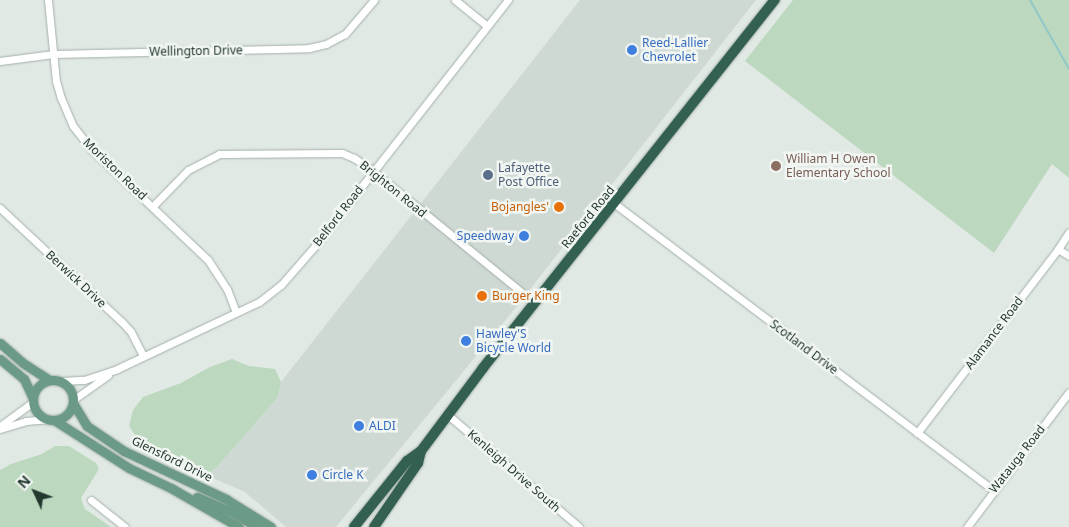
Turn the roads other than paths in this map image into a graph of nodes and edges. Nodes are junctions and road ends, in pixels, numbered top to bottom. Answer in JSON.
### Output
{"nodes":[{"id":1,"x":48,"y":0,"type":"edge"},
{"id":2,"x":374,"y":0,"type":"edge"},
{"id":3,"x":455,"y":0,"type":"edge"},
{"id":4,"x":508,"y":0,"type":"edge"},
{"id":5,"x":775,"y":0,"type":"edge"},
{"id":6,"x":487,"y":26,"type":"junction"},
{"id":7,"x":54,"y":54,"type":"junction"},
{"id":8,"x":0,"y":61,"type":"edge"},
{"id":9,"x":373,"y":172,"type":"junction"},
{"id":10,"x":615,"y":204,"type":"junction"},
{"id":11,"x":153,"y":206,"type":"junction"},
{"id":12,"x":0,"y":208,"type":"edge"},
{"id":13,"x":1069,"y":232,"type":"edge"},
{"id":14,"x":1058,"y":249,"type":"junction"},
{"id":15,"x":1069,"y":256,"type":"edge"},
{"id":16,"x":535,"y":303,"type":"junction"},
{"id":17,"x":236,"y":312,"type":"junction"},
{"id":18,"x":0,"y":343,"type":"edge"},
{"id":19,"x":144,"y":356,"type":"junction"},
{"id":20,"x":0,"y":359,"type":"edge"},
{"id":21,"x":117,"y":369,"type":"junction"},
{"id":22,"x":49,"y":380,"type":"junction"},
{"id":23,"x":62,"y":381,"type":"junction"},
{"id":24,"x":1069,"y":392,"type":"edge"},
{"id":25,"x":33,"y":400,"type":"junction"},
{"id":26,"x":73,"y":402,"type":"junction"},
{"id":27,"x":448,"y":415,"type":"junction"},
{"id":28,"x":50,"y":420,"type":"junction"},
{"id":29,"x":0,"y":427,"type":"edge"},
{"id":30,"x":917,"y":433,"type":"junction"},
{"id":31,"x":421,"y":451,"type":"junction"},
{"id":32,"x":171,"y":488,"type":"junction"},
{"id":33,"x":993,"y":490,"type":"junction"},
{"id":34,"x":91,"y":500,"type":"dead end"},
{"id":35,"x":125,"y":527,"type":"edge"},
{"id":36,"x":239,"y":527,"type":"edge"},
{"id":37,"x":256,"y":527,"type":"edge"},
{"id":38,"x":271,"y":527,"type":"edge"},
{"id":39,"x":354,"y":527,"type":"edge"},
{"id":40,"x":374,"y":527,"type":"edge"},
{"id":41,"x":579,"y":527,"type":"edge"},
{"id":42,"x":966,"y":527,"type":"edge"}],
"edges":[{"from":1,"to":7,"type":"street","name":"Moriston Road"},
{"from":2,"to":7,"type":"street","name":"Wellington Drive"},
{"from":3,"to":6,"type":"street"},
{"from":4,"to":6,"type":"street","name":"Belford Road"},
{"from":5,"to":10,"type":"highway","name":"Raeford Road"},
{"from":6,"to":9,"type":"street","name":"Belford Road"},
{"from":7,"to":8,"type":"street","name":"Wellington Drive"},
{"from":7,"to":11,"type":"street","name":"Moriston Road"},
{"from":9,"to":11,"type":"street","name":"Brighton Road"},
{"from":9,"to":16,"type":"street","name":"Brighton Road"},
{"from":9,"to":17,"type":"street","name":"Belford Road"},
{"from":10,"to":16,"type":"highway","name":"Raeford Road"},
{"from":10,"to":30,"type":"street","name":"Scotland Drive"},
{"from":11,"to":17,"type":"street","name":"Moriston Road"},
{"from":12,"to":19,"type":"street","name":"Berwick Drive"},
{"from":13,"to":14,"type":"street","name":"Alamance Road"},
{"from":14,"to":15,"type":"street"},
{"from":14,"to":30,"type":"street","name":"Alamance Road"},
{"from":16,"to":27,"type":"highway","name":"Raeford Road"},
{"from":17,"to":19,"type":"street","name":"Belford Road"},
{"from":18,"to":22,"type":"main road"},
{"from":19,"to":21,"type":"street","name":"Belford Road"},
{"from":20,"to":25,"type":"main road"},
{"from":21,"to":23,"type":"street","name":"Belford Road"},
{"from":21,"to":26,"type":"street","name":"Belford Road"},
{"from":22,"to":23,"type":"main road"},
{"from":22,"to":25,"type":"main road"},
{"from":23,"to":26,"type":"main road"},
{"from":24,"to":33,"type":"street","name":"Watauga Road"},
{"from":25,"to":28,"type":"main road"},
{"from":25,"to":29,"type":"street"},
{"from":26,"to":28,"type":"main road"},
{"from":26,"to":38,"type":"main road","name":"Glensford Drive"},
{"from":27,"to":31,"type":"highway","name":"Raeford Road"},
{"from":27,"to":41,"type":"street","name":"Kenleigh Drive South"},
{"from":28,"to":29,"type":"street"},
{"from":28,"to":32,"type":"main road","name":"Glensford Drive"},
{"from":30,"to":33,"type":"street","name":"Scotland Drive"},
{"from":31,"to":39,"type":"highway","name":"Raeford Road"},
{"from":31,"to":40,"type":"highway","name":"Raeford Road"},
{"from":32,"to":36,"type":"main road","name":"Glensford Drive"},
{"from":32,"to":37,"type":"main road"},
{"from":33,"to":42,"type":"street","name":"Watauga Road"},
{"from":34,"to":35,"type":"street"}]}
